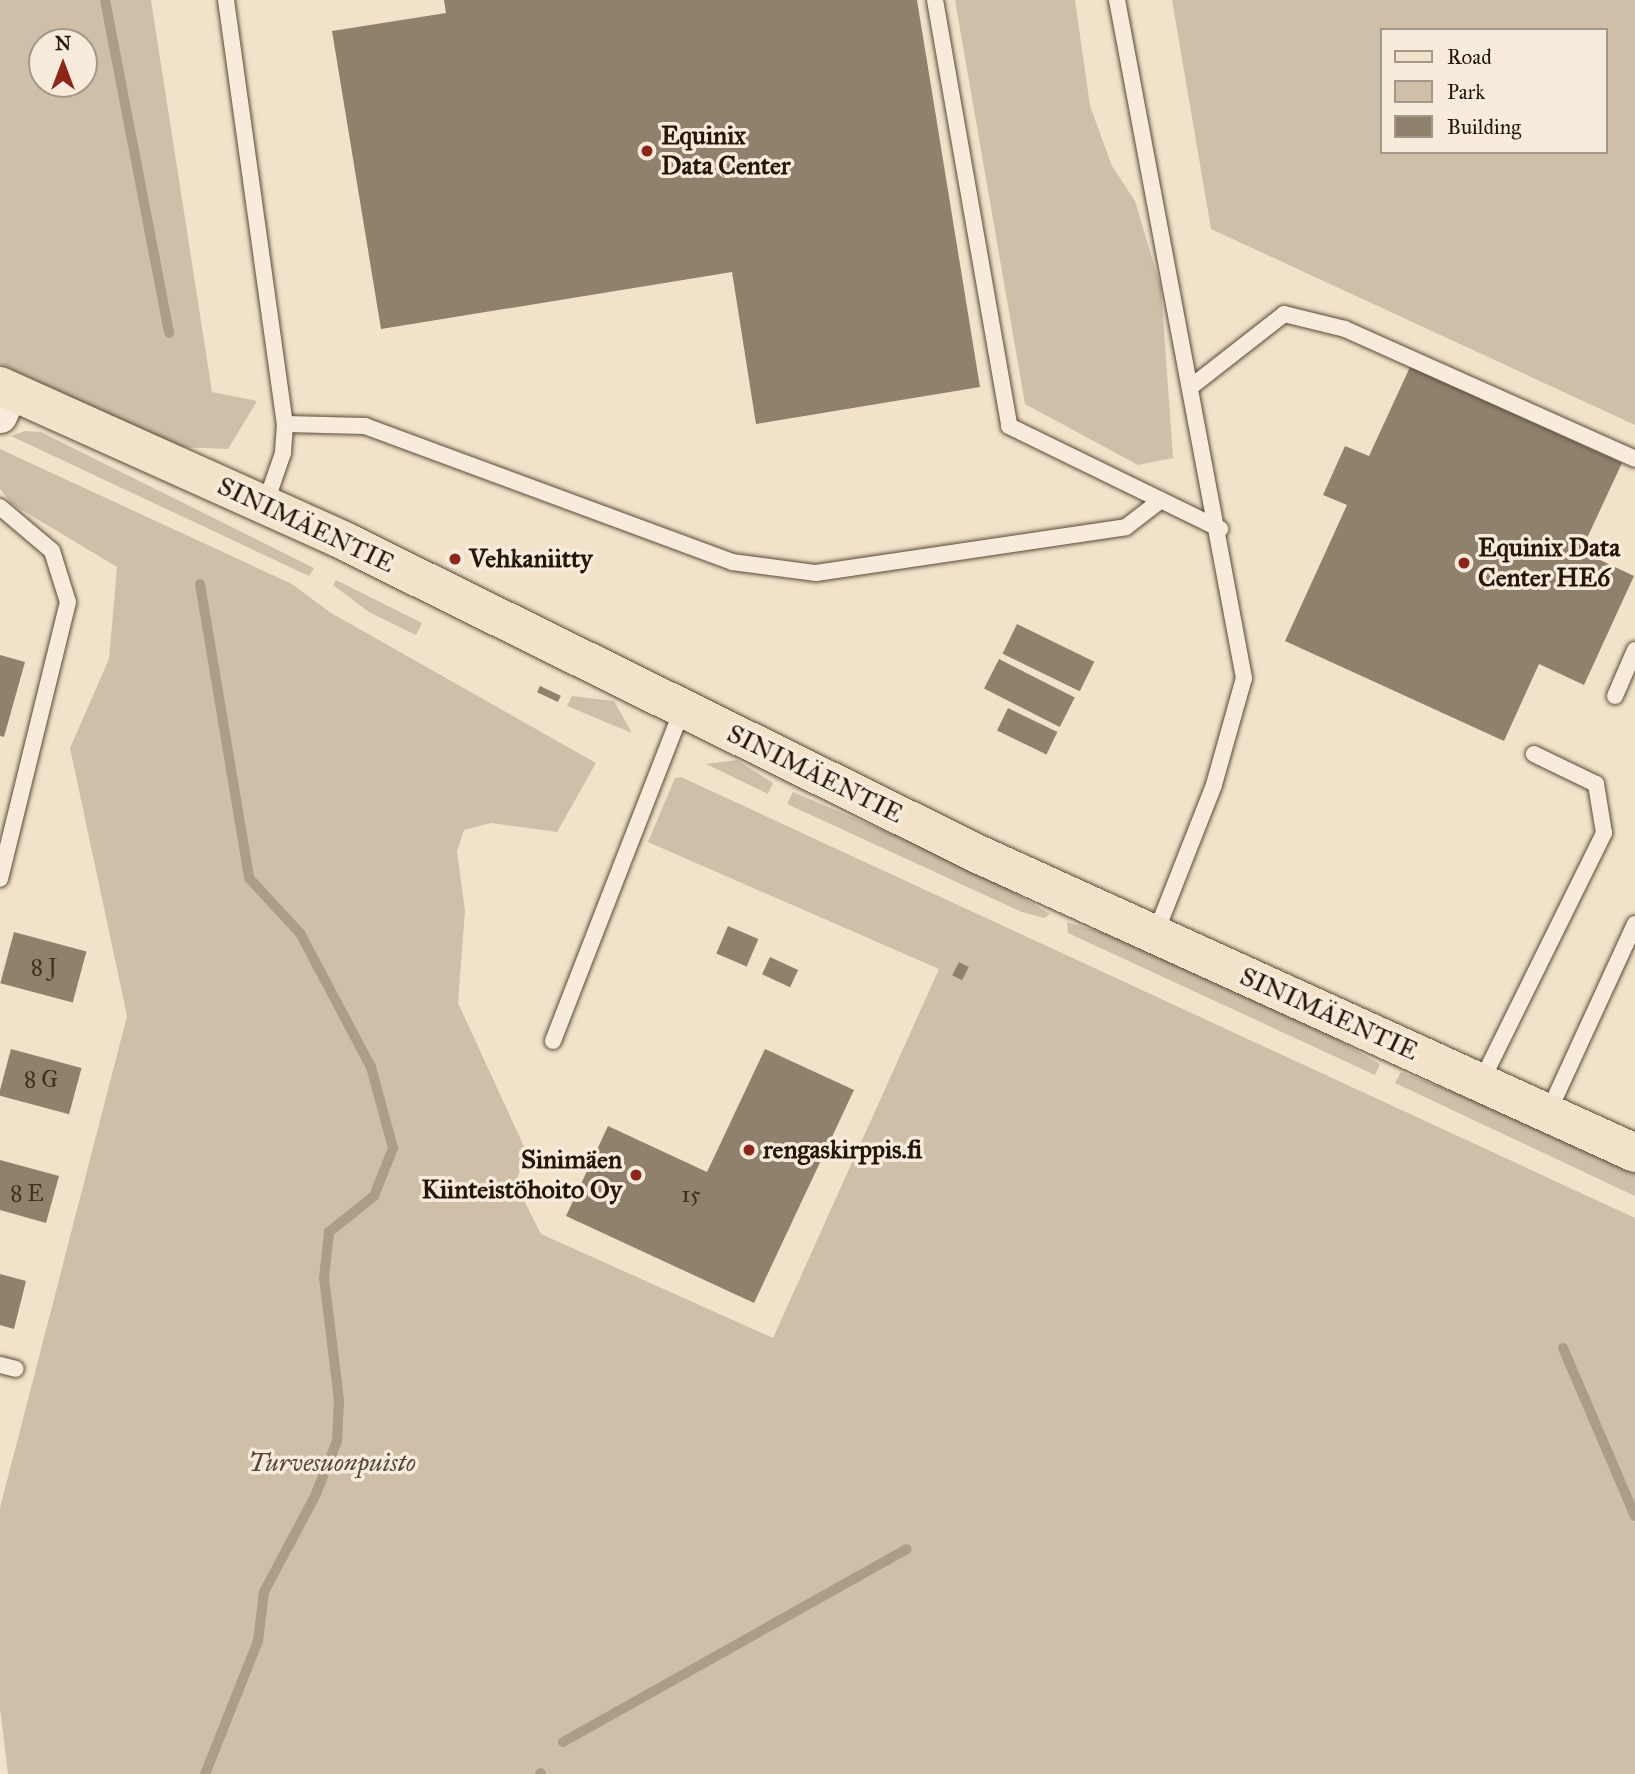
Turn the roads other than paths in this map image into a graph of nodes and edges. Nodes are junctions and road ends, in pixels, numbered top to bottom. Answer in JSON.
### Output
{"nodes":[{"id":1,"x":226,"y":0,"type":"edge"},
{"id":2,"x":935,"y":0,"type":"edge"},
{"id":3,"x":1117,"y":0,"type":"edge"},
{"id":4,"x":1192,"y":386,"type":"junction"},
{"id":5,"x":4,"y":398,"type":"edge"},
{"id":6,"x":285,"y":424,"type":"junction"},
{"id":7,"x":1635,"y":459,"type":"edge"},
{"id":8,"x":1161,"y":500,"type":"junction"},
{"id":9,"x":265,"y":505,"type":"junction"},
{"id":10,"x":0,"y":507,"type":"edge"},
{"id":11,"x":1220,"y":529,"type":"junction"},
{"id":12,"x":1635,"y":650,"type":"edge"},
{"id":13,"x":1615,"y":696,"type":"dead end"},
{"id":14,"x":682,"y":708,"type":"junction"},
{"id":15,"x":1534,"y":754,"type":"dead end"},
{"id":16,"x":0,"y":879,"type":"edge"},
{"id":17,"x":1635,"y":924,"type":"edge"},
{"id":18,"x":1155,"y":935,"type":"junction"},
{"id":19,"x":1619,"y":958,"type":"junction"},
{"id":20,"x":1635,"y":965,"type":"edge"},
{"id":21,"x":553,"y":1041,"type":"dead end"},
{"id":22,"x":1481,"y":1082,"type":"junction"},
{"id":23,"x":1548,"y":1113,"type":"junction"},
{"id":24,"x":1635,"y":1153,"type":"edge"}],
"edges":[{"from":1,"to":6,"type":"lane"},
{"from":2,"to":8,"type":"lane"},
{"from":3,"to":4,"type":"lane"},
{"from":4,"to":7,"type":"lane"},
{"from":4,"to":11,"type":"lane"},
{"from":5,"to":9,"type":"main road","name":"SINIMÄENTIE"},
{"from":6,"to":8,"type":"lane"},
{"from":6,"to":9,"type":"lane"},
{"from":8,"to":11,"type":"lane"},
{"from":9,"to":14,"type":"main road","name":"SINIMÄENTIE"},
{"from":10,"to":16,"type":"lane"},
{"from":11,"to":18,"type":"lane"},
{"from":12,"to":13,"type":"lane"},
{"from":14,"to":18,"type":"main road","name":"SINIMÄENTIE"},
{"from":14,"to":21,"type":"lane"},
{"from":15,"to":22,"type":"lane"},
{"from":17,"to":19,"type":"lane"},
{"from":18,"to":22,"type":"main road","name":"SINIMÄENTIE"},
{"from":19,"to":20,"type":"lane"},
{"from":19,"to":23,"type":"lane"},
{"from":22,"to":23,"type":"main road","name":"SINIMÄENTIE"},
{"from":23,"to":24,"type":"main road","name":"SINIMÄENTIE"}]}
